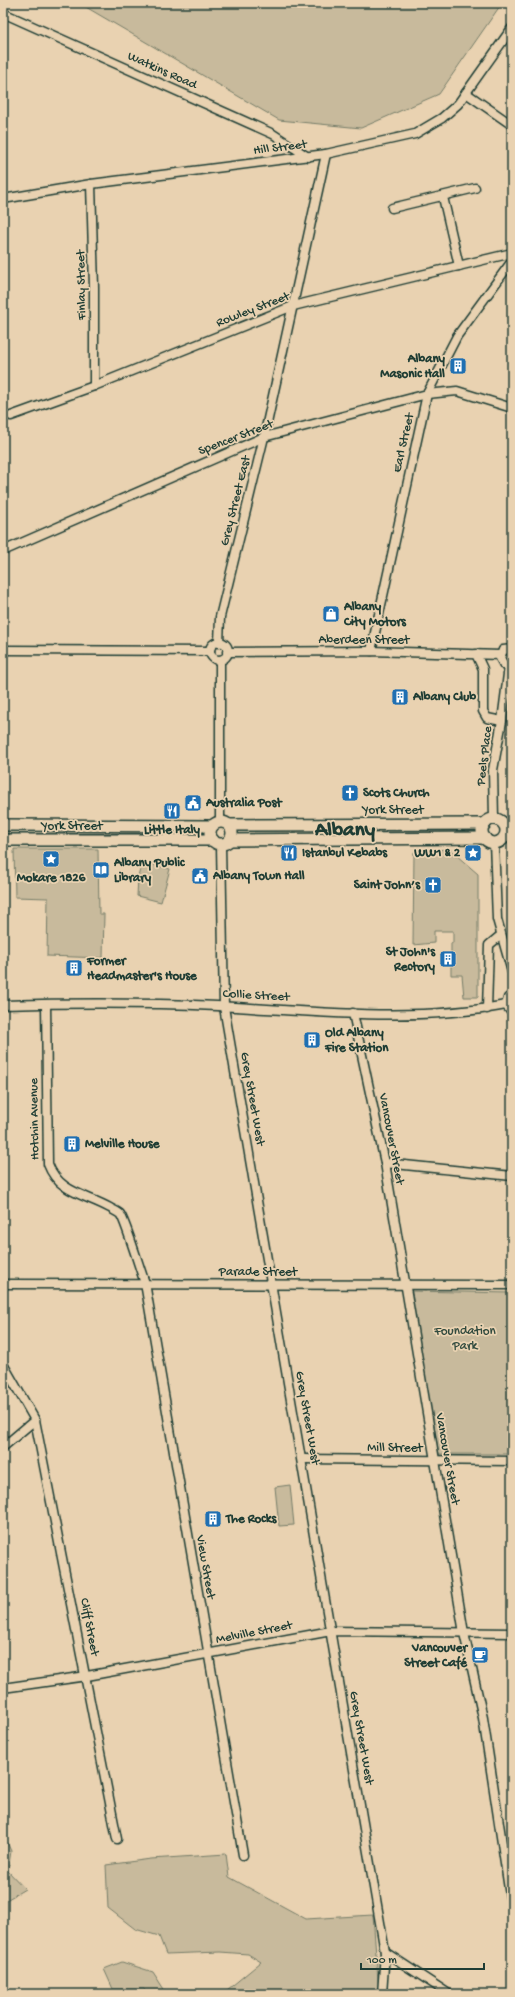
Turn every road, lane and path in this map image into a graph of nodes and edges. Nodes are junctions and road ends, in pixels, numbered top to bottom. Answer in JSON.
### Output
{"nodes":[{"id":1,"x":3,"y":13,"type":"edge"},
{"id":2,"x":512,"y":28,"type":"edge"},
{"id":3,"x":466,"y":93,"type":"junction"},
{"id":4,"x":512,"y":125,"type":"edge"},
{"id":5,"x":326,"y":154,"type":"junction"},
{"id":6,"x":308,"y":156,"type":"junction"},
{"id":7,"x":91,"y":184,"type":"junction"},
{"id":8,"x":475,"y":188,"type":"dead end"},
{"id":9,"x":443,"y":197,"type":"junction"},
{"id":10,"x":3,"y":199,"type":"edge"},
{"id":11,"x":392,"y":208,"type":"dead end"},
{"id":12,"x":512,"y":253,"type":"edge"},
{"id":13,"x":512,"y":261,"type":"edge"},
{"id":14,"x":459,"y":266,"type":"junction"},
{"id":15,"x":294,"y":306,"type":"junction"},
{"id":16,"x":94,"y":386,"type":"junction"},
{"id":17,"x":427,"y":394,"type":"junction"},
{"id":18,"x":512,"y":408,"type":"edge"},
{"id":19,"x":11,"y":416,"type":"dead end"},
{"id":20,"x":264,"y":437,"type":"junction"},
{"id":21,"x":3,"y":551,"type":"edge"},
{"id":22,"x":219,"y":642,"type":"junction"},
{"id":23,"x":512,"y":649,"type":"edge"},
{"id":24,"x":3,"y":650,"type":"edge"},
{"id":25,"x":210,"y":651,"type":"junction"},
{"id":26,"x":371,"y":651,"type":"junction"},
{"id":27,"x":228,"y":652,"type":"junction"},
{"id":28,"x":476,"y":654,"type":"junction"},
{"id":29,"x":500,"y":655,"type":"junction"},
{"id":30,"x":220,"y":660,"type":"junction"},
{"id":31,"x":510,"y":666,"type":"edge"},
{"id":32,"x":502,"y":721,"type":"junction"},
{"id":33,"x":499,"y":822,"type":"edge"},
{"id":34,"x":221,"y":824,"type":"junction"},
{"id":35,"x":3,"y":825,"type":"edge"},
{"id":36,"x":499,"y":839,"type":"edge"},
{"id":37,"x":3,"y":840,"type":"edge"},
{"id":38,"x":221,"y":842,"type":"junction"},
{"id":39,"x":500,"y":935,"type":"junction"},
{"id":40,"x":512,"y":972,"type":"edge"},
{"id":41,"x":512,"y":994,"type":"edge"},
{"id":42,"x":46,"y":1004,"type":"junction"},
{"id":43,"x":3,"y":1005,"type":"edge"},
{"id":44,"x":506,"y":1005,"type":"junction"},
{"id":45,"x":224,"y":1007,"type":"junction"},
{"id":46,"x":487,"y":1009,"type":"junction"},
{"id":47,"x":512,"y":1013,"type":"edge"},
{"id":48,"x":353,"y":1014,"type":"junction"},
{"id":49,"x":385,"y":1163,"type":"junction"},
{"id":50,"x":512,"y":1176,"type":"edge"},
{"id":51,"x":145,"y":1283,"type":"junction"},
{"id":52,"x":3,"y":1284,"type":"edge"},
{"id":53,"x":271,"y":1284,"type":"junction"},
{"id":54,"x":404,"y":1285,"type":"junction"},
{"id":55,"x":512,"y":1285,"type":"edge"},
{"id":56,"x":3,"y":1364,"type":"edge"},
{"id":57,"x":35,"y":1420,"type":"junction"},
{"id":58,"x":3,"y":1447,"type":"edge"},
{"id":59,"x":302,"y":1459,"type":"junction"},
{"id":60,"x":436,"y":1460,"type":"junction"},
{"id":61,"x":512,"y":1461,"type":"edge"},
{"id":62,"x":331,"y":1631,"type":"junction"},
{"id":63,"x":464,"y":1633,"type":"junction"},
{"id":64,"x":512,"y":1633,"type":"edge"},
{"id":65,"x":208,"y":1654,"type":"junction"},
{"id":66,"x":87,"y":1676,"type":"junction"},
{"id":67,"x":3,"y":1688,"type":"edge"},
{"id":68,"x":117,"y":1839,"type":"dead end"},
{"id":69,"x":243,"y":1855,"type":"dead end"},
{"id":70,"x":512,"y":1909,"type":"edge"},
{"id":71,"x":386,"y":1952,"type":"junction"},
{"id":72,"x":382,"y":1994,"type":"edge"},
{"id":73,"x":449,"y":1994,"type":"edge"}],
"edges":[{"from":1,"to":6,"type":"street","name":"Watkins Road"},
{"from":2,"to":3,"type":"street","name":"Hill Street"},
{"from":3,"to":4,"type":"street"},
{"from":3,"to":5,"type":"street","name":"Hill Street"},
{"from":5,"to":6,"type":"street","name":"Hill Street"},
{"from":5,"to":15,"type":"street","name":"Grey Street East"},
{"from":6,"to":7,"type":"street","name":"Hill Street"},
{"from":7,"to":10,"type":"street","name":"Hill Street"},
{"from":7,"to":16,"type":"street","name":"Finlay Street"},
{"from":8,"to":9,"type":"street"},
{"from":9,"to":11,"type":"street"},
{"from":9,"to":14,"type":"street"},
{"from":12,"to":14,"type":"street","name":"Rowley Street"},
{"from":13,"to":17,"type":"street","name":"Earl Street"},
{"from":14,"to":15,"type":"street","name":"Rowley Street"},
{"from":15,"to":16,"type":"street","name":"Rowley Street"},
{"from":15,"to":20,"type":"street","name":"Grey Street East"},
{"from":16,"to":19,"type":"street","name":"Rowley Street"},
{"from":17,"to":18,"type":"street","name":"Spencer Street"},
{"from":17,"to":20,"type":"street","name":"Spencer Street"},
{"from":17,"to":26,"type":"street","name":"Earl Street"},
{"from":20,"to":21,"type":"street","name":"Spencer Street"},
{"from":20,"to":22,"type":"street","name":"Grey Street East"},
{"from":22,"to":25,"type":"street"},
{"from":22,"to":27,"type":"street"},
{"from":23,"to":29,"type":"street"},
{"from":24,"to":25,"type":"street"},
{"from":25,"to":30,"type":"street"},
{"from":26,"to":27,"type":"street","name":"Aberdeen Street"},
{"from":26,"to":28,"type":"street","name":"Aberdeen Street"},
{"from":27,"to":30,"type":"street"},
{"from":28,"to":29,"type":"street","name":"Aberdeen Street"},
{"from":28,"to":32,"type":"street","name":"Peels Place"},
{"from":29,"to":31,"type":"street"},
{"from":30,"to":34,"type":"street"},
{"from":31,"to":32,"type":"street","name":"Peels Place"},
{"from":32,"to":33,"type":"street","name":"Peels Place"},
{"from":33,"to":34,"type":"main road","name":"York Street"},
{"from":33,"to":36,"type":"main road"},
{"from":33,"to":36,"type":"main road"},
{"from":34,"to":35,"type":"main road","name":"York Street"},
{"from":34,"to":38,"type":"main road"},
{"from":34,"to":38,"type":"main road"},
{"from":36,"to":38,"type":"main road","name":"York Street"},
{"from":36,"to":39,"type":"street"},
{"from":37,"to":38,"type":"main road","name":"York Street"},
{"from":38,"to":45,"type":"street","name":"Grey Street West"},
{"from":39,"to":40,"type":"street"},
{"from":39,"to":46,"type":"street"},
{"from":41,"to":44,"type":"street"},
{"from":42,"to":43,"type":"street","name":"Collie Street"},
{"from":42,"to":45,"type":"street","name":"Collie Street"},
{"from":42,"to":51,"type":"street","name":"Hotchin Avenue"},
{"from":44,"to":46,"type":"street","name":"Collie Street"},
{"from":44,"to":47,"type":"street"},
{"from":45,"to":48,"type":"street","name":"Collie Street"},
{"from":45,"to":53,"type":"street","name":"Grey Street West"},
{"from":46,"to":48,"type":"street","name":"Collie Street"},
{"from":48,"to":49,"type":"street","name":"Vancouver Street"},
{"from":49,"to":50,"type":"street"},
{"from":49,"to":54,"type":"street","name":"Vancouver Street"},
{"from":51,"to":52,"type":"street","name":"Parade Street"},
{"from":51,"to":53,"type":"street","name":"Parade Street"},
{"from":51,"to":65,"type":"street","name":"View Street"},
{"from":53,"to":54,"type":"street","name":"Parade Street"},
{"from":53,"to":59,"type":"street","name":"Grey Street West"},
{"from":54,"to":55,"type":"street","name":"Parade Street"},
{"from":54,"to":60,"type":"street","name":"Vancouver Street"},
{"from":56,"to":57,"type":"street","name":"Cliff Street"},
{"from":57,"to":58,"type":"street"},
{"from":57,"to":66,"type":"street","name":"Cliff Street"},
{"from":59,"to":60,"type":"street","name":"Mill Street"},
{"from":59,"to":62,"type":"street","name":"Grey Street West"},
{"from":60,"to":61,"type":"street","name":"Mill Street"},
{"from":60,"to":63,"type":"street","name":"Vancouver Street"},
{"from":62,"to":63,"type":"street","name":"Melville Street"},
{"from":62,"to":65,"type":"street","name":"Melville Street"},
{"from":62,"to":71,"type":"street","name":"Grey Street West"},
{"from":63,"to":64,"type":"street","name":"Melville Street"},
{"from":63,"to":70,"type":"street","name":"Vancouver Street"},
{"from":65,"to":66,"type":"street","name":"Melville Street"},
{"from":65,"to":69,"type":"street","name":"View Street"},
{"from":66,"to":67,"type":"street","name":"Melville Street"},
{"from":66,"to":68,"type":"street","name":"Cliff Street"},
{"from":71,"to":72,"type":"street","name":"Grey Street West"},
{"from":71,"to":73,"type":"street"}]}
